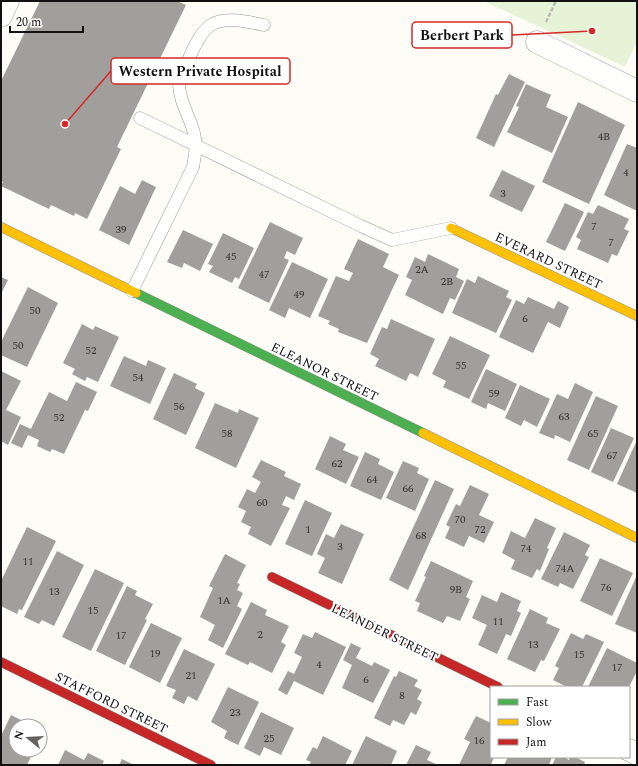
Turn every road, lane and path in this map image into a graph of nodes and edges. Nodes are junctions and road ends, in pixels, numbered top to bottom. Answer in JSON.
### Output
{"nodes":[{"id":1,"x":8,"y":1,"type":"edge"},
{"id":2,"x":1,"y":16,"type":"edge"},
{"id":3,"x":264,"y":25,"type":"dead end"},
{"id":4,"x":537,"y":42,"type":"dead end"},
{"id":5,"x":637,"y":91,"type":"edge"},
{"id":6,"x":140,"y":118,"type":"dead end"},
{"id":7,"x":196,"y":145,"type":"junction"},
{"id":8,"x":1,"y":227,"type":"edge"},
{"id":9,"x":451,"y":228,"type":"joint"},
{"id":10,"x":132,"y":291,"type":"junction"},
{"id":11,"x":637,"y":316,"type":"edge"},
{"id":12,"x":637,"y":538,"type":"edge"},
{"id":13,"x":272,"y":577,"type":"dead end"},
{"id":14,"x":1,"y":662,"type":"edge"},
{"id":15,"x":496,"y":686,"type":"edge"},
{"id":16,"x":211,"y":765,"type":"edge"}],
"edges":[{"from":1,"to":2,"type":"street"},
{"from":3,"to":7,"type":"lane"},
{"from":4,"to":5,"type":"street"},
{"from":6,"to":7,"type":"lane"},
{"from":7,"to":9,"type":"lane"},
{"from":7,"to":10,"type":"lane"},
{"from":8,"to":10,"type":"street","name":"ELEANOR STREET"},
{"from":9,"to":11,"type":"street","name":"EVERARD STREET"},
{"from":10,"to":12,"type":"street","name":"ELEANOR STREET"},
{"from":13,"to":15,"type":"street","name":"LEANDER STREET"},
{"from":14,"to":16,"type":"street","name":"STAFFORD STREET"}]}
